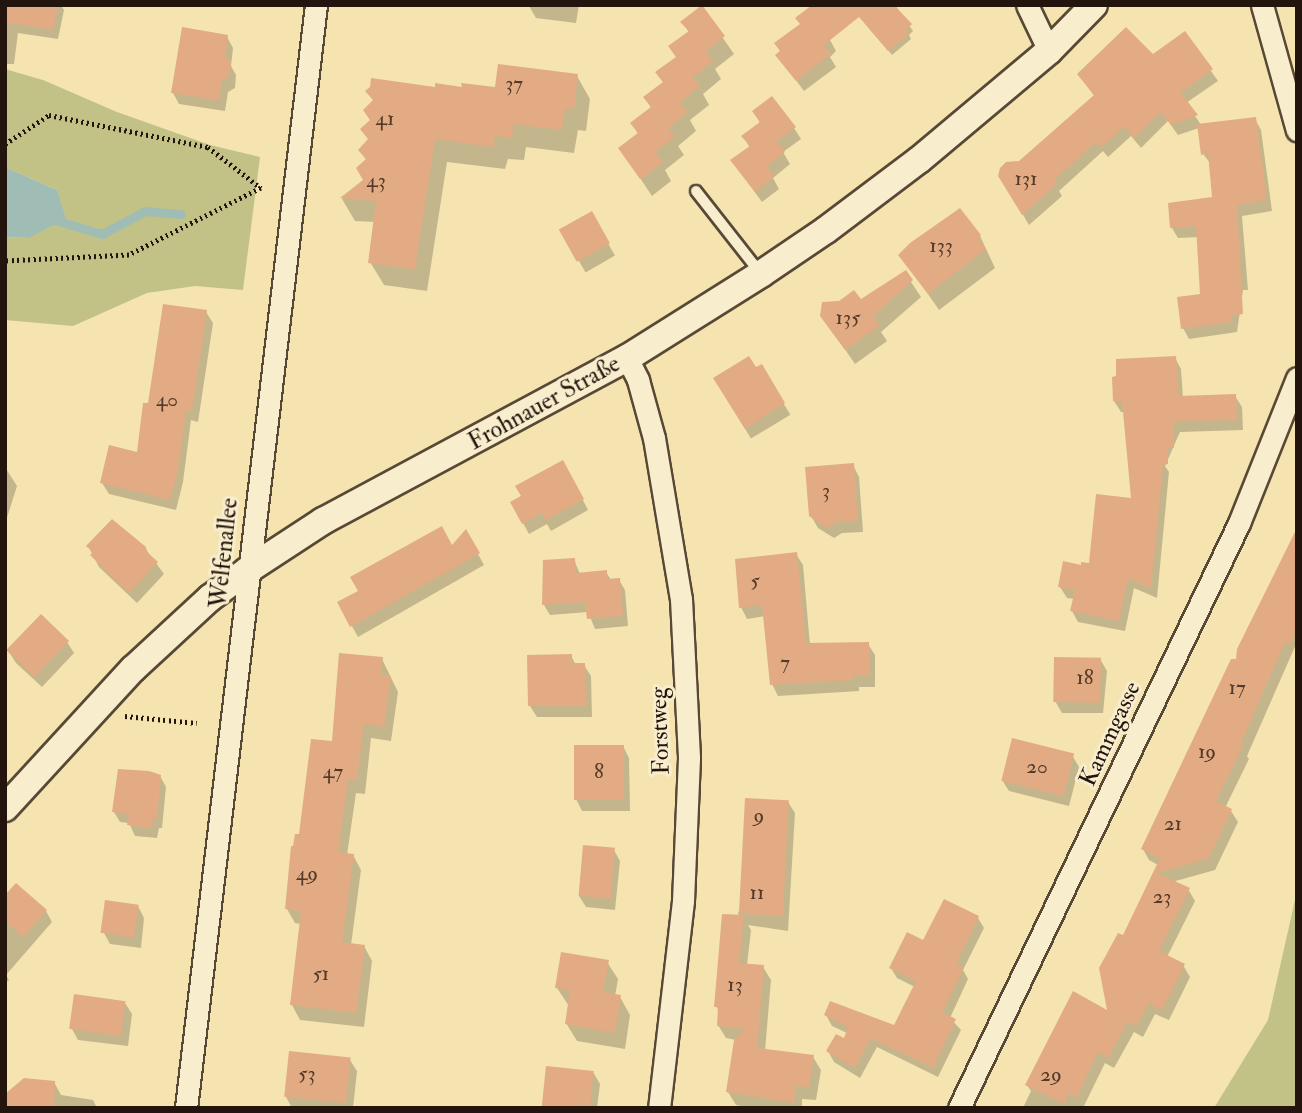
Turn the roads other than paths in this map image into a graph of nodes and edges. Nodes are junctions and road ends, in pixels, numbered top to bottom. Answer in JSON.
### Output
{"nodes":[{"id":1,"x":316,"y":5,"type":"edge"},
{"id":2,"x":1027,"y":5,"type":"edge"},
{"id":3,"x":1094,"y":5,"type":"edge"},
{"id":4,"x":1262,"y":5,"type":"edge"},
{"id":5,"x":1049,"y":51,"type":"junction"},
{"id":6,"x":1297,"y":130,"type":"edge"},
{"id":7,"x":696,"y":191,"type":"dead end"},
{"id":8,"x":761,"y":274,"type":"junction"},
{"id":9,"x":627,"y":358,"type":"junction"},
{"id":10,"x":1297,"y":378,"type":"edge"},
{"id":11,"x":248,"y":570,"type":"junction"},
{"id":12,"x":5,"y":808,"type":"edge"},
{"id":13,"x":186,"y":1108,"type":"edge"},
{"id":14,"x":659,"y":1108,"type":"edge"},
{"id":15,"x":959,"y":1108,"type":"edge"}],
"edges":[{"from":1,"to":11,"type":"street","name":"Welfenallee"},
{"from":2,"to":5,"type":"street"},
{"from":3,"to":5,"type":"street","name":"Frohnauer Straße"},
{"from":4,"to":6,"type":"street"},
{"from":5,"to":8,"type":"street","name":"Frohnauer Straße"},
{"from":7,"to":8,"type":"lane"},
{"from":8,"to":9,"type":"street","name":"Frohnauer Straße"},
{"from":9,"to":11,"type":"street","name":"Frohnauer Straße"},
{"from":9,"to":14,"type":"street","name":"Forstweg"},
{"from":10,"to":15,"type":"street","name":"Kammgasse"},
{"from":11,"to":12,"type":"street","name":"Frohnauer Straße"},
{"from":11,"to":13,"type":"street","name":"Welfenallee"}]}
